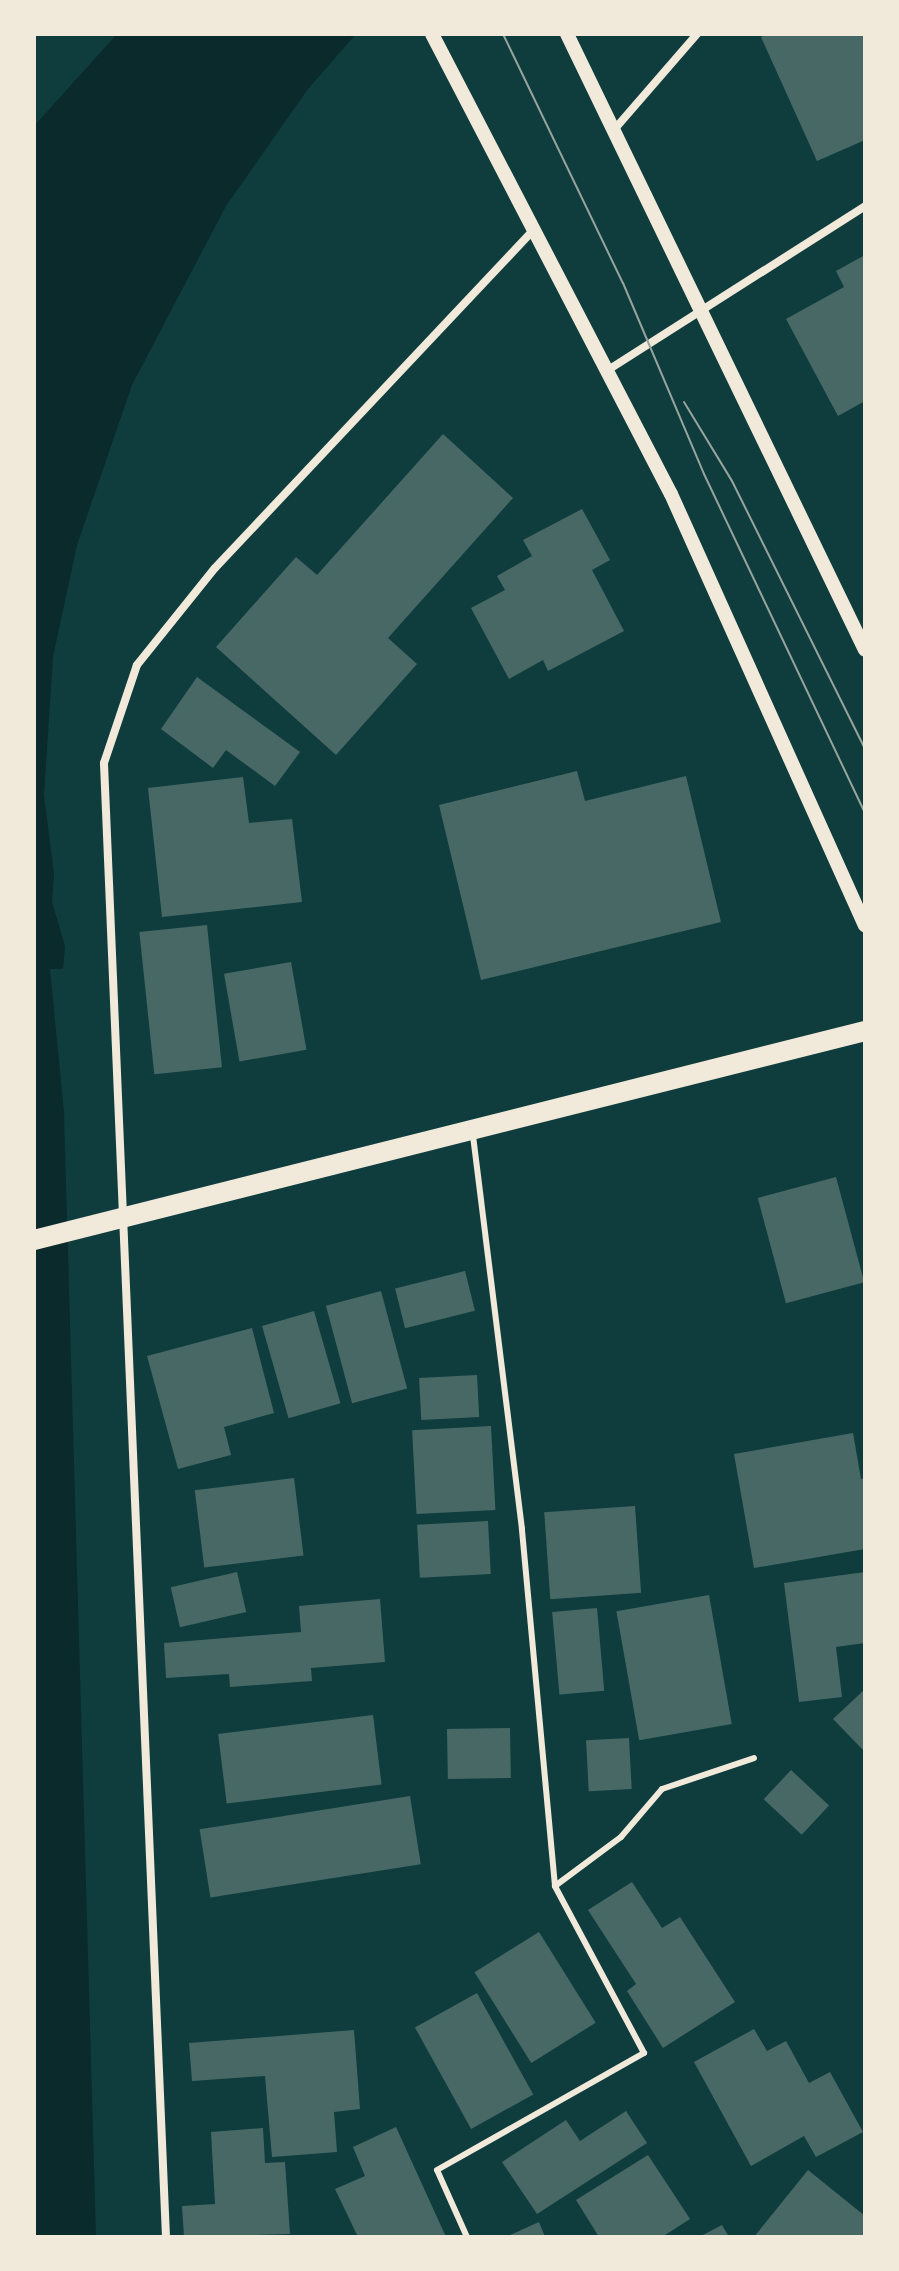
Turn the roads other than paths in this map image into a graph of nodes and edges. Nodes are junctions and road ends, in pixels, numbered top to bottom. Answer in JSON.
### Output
{"nodes":[{"id":1,"x":432,"y":34,"type":"edge"},
{"id":2,"x":567,"y":34,"type":"edge"},
{"id":3,"x":697,"y":34,"type":"edge"},
{"id":4,"x":613,"y":131,"type":"junction"},
{"id":5,"x":865,"y":206,"type":"edge"},
{"id":6,"x":534,"y":229,"type":"junction"},
{"id":7,"x":699,"y":314,"type":"junction"},
{"id":8,"x":608,"y":370,"type":"junction"},
{"id":9,"x":865,"y":650,"type":"edge"},
{"id":10,"x":865,"y":925,"type":"edge"},
{"id":11,"x":865,"y":1031,"type":"edge"},
{"id":12,"x":473,"y":1129,"type":"junction"},
{"id":13,"x":126,"y":1216,"type":"junction"},
{"id":14,"x":34,"y":1240,"type":"edge"},
{"id":15,"x":754,"y":1758,"type":"dead end"},
{"id":16,"x":555,"y":1886,"type":"junction"},
{"id":17,"x":166,"y":2237,"type":"edge"},
{"id":18,"x":467,"y":2237,"type":"edge"}],
"edges":[{"from":1,"to":6,"type":"street"},
{"from":2,"to":4,"type":"street"},
{"from":3,"to":4,"type":"street"},
{"from":4,"to":7,"type":"street"},
{"from":5,"to":7,"type":"street"},
{"from":6,"to":8,"type":"street"},
{"from":6,"to":13,"type":"street"},
{"from":7,"to":8,"type":"street"},
{"from":7,"to":9,"type":"street"},
{"from":8,"to":10,"type":"street"},
{"from":11,"to":12,"type":"main road"},
{"from":12,"to":13,"type":"main road"},
{"from":12,"to":16,"type":"lane"},
{"from":13,"to":14,"type":"main road"},
{"from":13,"to":17,"type":"street"},
{"from":15,"to":16,"type":"lane"},
{"from":16,"to":18,"type":"lane"}]}
